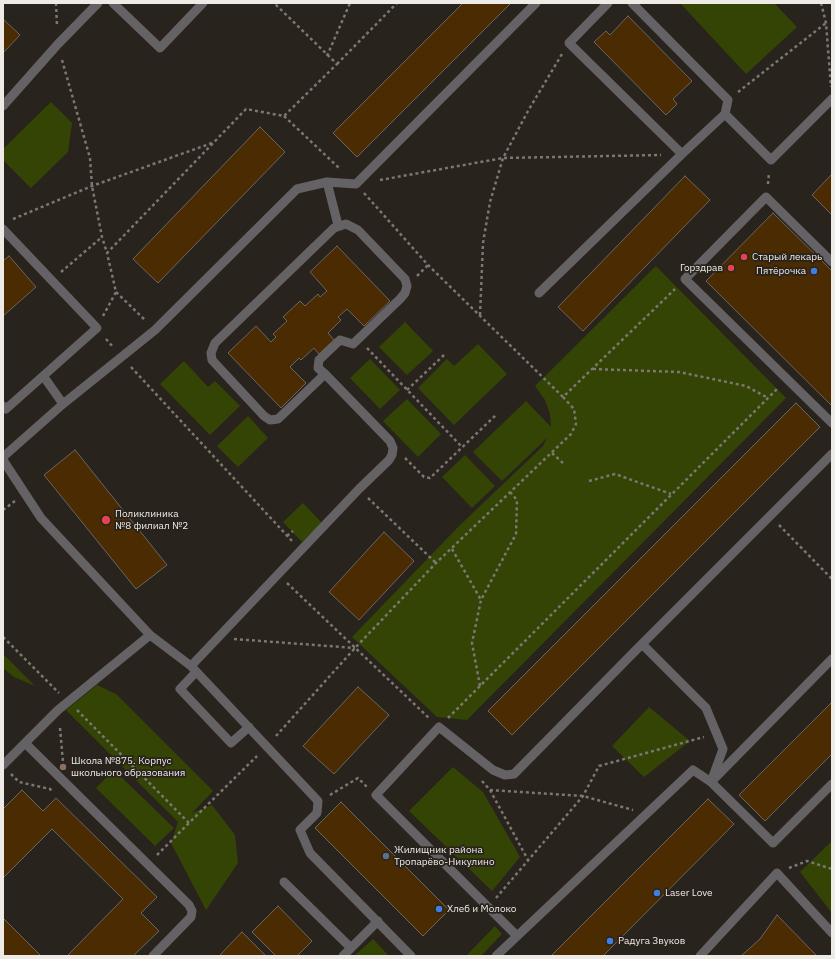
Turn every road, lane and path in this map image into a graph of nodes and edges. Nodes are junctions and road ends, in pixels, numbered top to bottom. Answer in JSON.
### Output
{"nodes":[{"id":1,"x":56,"y":3,"type":"edge"},
{"id":2,"x":98,"y":3,"type":"edge"},
{"id":3,"x":113,"y":3,"type":"edge"},
{"id":4,"x":204,"y":3,"type":"edge"},
{"id":5,"x":274,"y":3,"type":"edge"},
{"id":6,"x":350,"y":3,"type":"edge"},
{"id":7,"x":397,"y":3,"type":"edge"},
{"id":8,"x":536,"y":3,"type":"edge"},
{"id":9,"x":608,"y":3,"type":"edge"},
{"id":10,"x":632,"y":3,"type":"edge"},
{"id":11,"x":821,"y":3,"type":"edge"},
{"id":12,"x":826,"y":23,"type":"junction"},
{"id":13,"x":569,"y":43,"type":"junction"},
{"id":14,"x":58,"y":44,"type":"junction"},
{"id":15,"x":327,"y":56,"type":"junction"},
{"id":16,"x":337,"y":64,"type":"junction"},
{"id":17,"x":832,"y":99,"type":"edge"},
{"id":18,"x":728,"y":100,"type":"junction"},
{"id":19,"x":3,"y":106,"type":"edge"},
{"id":20,"x":725,"y":114,"type":"junction"},
{"id":21,"x":284,"y":116,"type":"junction"},
{"id":22,"x":213,"y":143,"type":"junction"},
{"id":23,"x":682,"y":154,"type":"junction"},
{"id":24,"x":504,"y":158,"type":"junction"},
{"id":25,"x":771,"y":160,"type":"junction"},
{"id":26,"x":379,"y":180,"type":"dead end"},
{"id":27,"x":327,"y":182,"type":"junction"},
{"id":28,"x":356,"y":184,"type":"junction"},
{"id":29,"x":92,"y":186,"type":"junction"},
{"id":30,"x":766,"y":196,"type":"junction"},
{"id":31,"x":10,"y":220,"type":"dead end"},
{"id":32,"x":338,"y":225,"type":"junction"},
{"id":33,"x":3,"y":229,"type":"edge"},
{"id":34,"x":102,"y":237,"type":"junction"},
{"id":35,"x":107,"y":254,"type":"junction"},
{"id":36,"x":832,"y":262,"type":"edge"},
{"id":37,"x":428,"y":265,"type":"junction"},
{"id":38,"x":417,"y":276,"type":"dead end"},
{"id":39,"x":685,"y":279,"type":"junction"},
{"id":40,"x":52,"y":281,"type":"junction"},
{"id":41,"x":116,"y":292,"type":"junction"},
{"id":42,"x":539,"y":293,"type":"dead end"},
{"id":43,"x":480,"y":316,"type":"junction"},
{"id":44,"x":97,"y":328,"type":"junction"},
{"id":45,"x":155,"y":330,"type":"junction"},
{"id":46,"x":359,"y":339,"type":"junction"},
{"id":47,"x":444,"y":355,"type":"dead end"},
{"id":48,"x":121,"y":357,"type":"junction"},
{"id":49,"x":593,"y":369,"type":"junction"},
{"id":50,"x":325,"y":374,"type":"junction"},
{"id":51,"x":44,"y":376,"type":"junction"},
{"id":52,"x":787,"y":379,"type":"junction"},
{"id":53,"x":407,"y":390,"type":"junction"},
{"id":54,"x":563,"y":398,"type":"junction"},
{"id":55,"x":768,"y":398,"type":"junction"},
{"id":56,"x":63,"y":404,"type":"junction"},
{"id":57,"x":3,"y":406,"type":"edge"},
{"id":58,"x":497,"y":414,"type":"dead end"},
{"id":59,"x":832,"y":423,"type":"edge"},
{"id":60,"x":390,"y":441,"type":"junction"},
{"id":61,"x":462,"y":447,"type":"junction"},
{"id":62,"x":552,"y":453,"type":"junction"},
{"id":63,"x":832,"y":454,"type":"edge"},
{"id":64,"x":3,"y":459,"type":"edge"},
{"id":65,"x":562,"y":463,"type":"dead end"},
{"id":66,"x":589,"y":481,"type":"dead end"},
{"id":67,"x":359,"y":489,"type":"junction"},
{"id":68,"x":510,"y":492,"type":"junction"},
{"id":69,"x":671,"y":494,"type":"junction"},
{"id":70,"x":769,"y":516,"type":"junction"},
{"id":71,"x":293,"y":531,"type":"dead end"},
{"id":72,"x":287,"y":536,"type":"junction"},
{"id":73,"x":452,"y":549,"type":"junction"},
{"id":74,"x":302,"y":551,"type":"junction"},
{"id":75,"x":436,"y":563,"type":"junction"},
{"id":76,"x":279,"y":575,"type":"junction"},
{"id":77,"x":832,"y":579,"type":"edge"},
{"id":78,"x":481,"y":600,"type":"junction"},
{"id":79,"x":150,"y":635,"type":"junction"},
{"id":80,"x":3,"y":637,"type":"edge"},
{"id":81,"x":218,"y":638,"type":"junction"},
{"id":82,"x":642,"y":644,"type":"junction"},
{"id":83,"x":355,"y":648,"type":"junction"},
{"id":84,"x":832,"y":659,"type":"edge"},
{"id":85,"x":194,"y":669,"type":"junction"},
{"id":86,"x":480,"y":686,"type":"junction"},
{"id":87,"x":68,"y":702,"type":"junction"},
{"id":88,"x":58,"y":710,"type":"junction"},
{"id":89,"x":249,"y":727,"type":"junction"},
{"id":90,"x":439,"y":727,"type":"junction"},
{"id":91,"x":716,"y":734,"type":"junction"},
{"id":92,"x":25,"y":743,"type":"junction"},
{"id":93,"x":267,"y":746,"type":"junction"},
{"id":94,"x":6,"y":768,"type":"edge"},
{"id":95,"x":480,"y":778,"type":"dead end"},
{"id":96,"x":711,"y":782,"type":"junction"},
{"id":97,"x":66,"y":783,"type":"junction"},
{"id":98,"x":832,"y":784,"type":"edge"},
{"id":99,"x":490,"y":790,"type":"junction"},
{"id":100,"x":55,"y":794,"type":"dead end"},
{"id":101,"x":376,"y":795,"type":"junction"},
{"id":102,"x":583,"y":796,"type":"junction"},
{"id":103,"x":318,"y":801,"type":"junction"},
{"id":104,"x":647,"y":813,"type":"junction"},
{"id":105,"x":189,"y":823,"type":"junction"},
{"id":106,"x":528,"y":860,"type":"junction"},
{"id":107,"x":148,"y":864,"type":"junction"},
{"id":108,"x":832,"y":869,"type":"edge"},
{"id":109,"x":777,"y":873,"type":"junction"},
{"id":110,"x":284,"y":882,"type":"dead end"},
{"id":111,"x":488,"y":908,"type":"junction"},
{"id":112,"x":378,"y":921,"type":"junction"},
{"id":113,"x":832,"y":933,"type":"edge"},
{"id":114,"x":517,"y":936,"type":"junction"},
{"id":115,"x":351,"y":948,"type":"junction"},
{"id":116,"x":153,"y":956,"type":"edge"},
{"id":117,"x":343,"y":956,"type":"edge"},
{"id":118,"x":411,"y":956,"type":"edge"},
{"id":119,"x":496,"y":956,"type":"edge"},
{"id":120,"x":700,"y":956,"type":"edge"}],
"edges":[{"from":1,"to":14,"type":"path"},
{"from":2,"to":14,"type":"lane"},
{"from":3,"to":4,"type":"lane"},
{"from":5,"to":15,"type":"path"},
{"from":6,"to":15,"type":"path"},
{"from":7,"to":16,"type":"path"},
{"from":8,"to":28,"type":"lane"},
{"from":9,"to":13,"type":"lane"},
{"from":10,"to":18,"type":"lane"},
{"from":11,"to":12,"type":"path"},
{"from":12,"to":17,"type":"path"},
{"from":12,"to":18,"type":"path"},
{"from":13,"to":23,"type":"lane"},
{"from":13,"to":24,"type":"path"},
{"from":14,"to":19,"type":"lane"},
{"from":14,"to":29,"type":"path"},
{"from":15,"to":16,"type":"path"},
{"from":16,"to":21,"type":"path"},
{"from":17,"to":25,"type":"lane"},
{"from":18,"to":20,"type":"lane"},
{"from":20,"to":23,"type":"lane"},
{"from":20,"to":25,"type":"lane"},
{"from":21,"to":22,"type":"path"},
{"from":21,"to":28,"type":"path"},
{"from":22,"to":29,"type":"path"},
{"from":22,"to":35,"type":"path"},
{"from":23,"to":24,"type":"path"},
{"from":23,"to":42,"type":"lane"},
{"from":24,"to":26,"type":"path"},
{"from":24,"to":43,"type":"path"},
{"from":25,"to":30,"type":"path"},
{"from":27,"to":28,"type":"lane"},
{"from":27,"to":32,"type":"lane"},
{"from":27,"to":45,"type":"lane"},
{"from":28,"to":37,"type":"path"},
{"from":29,"to":31,"type":"path"},
{"from":29,"to":34,"type":"path"},
{"from":30,"to":36,"type":"lane"},
{"from":30,"to":39,"type":"lane"},
{"from":32,"to":46,"type":"lane"},
{"from":32,"to":50,"type":"lane"},
{"from":33,"to":40,"type":"lane"},
{"from":34,"to":35,"type":"path"},
{"from":34,"to":40,"type":"path"},
{"from":35,"to":41,"type":"path"},
{"from":37,"to":38,"type":"path"},
{"from":37,"to":43,"type":"path"},
{"from":39,"to":49,"type":"path"},
{"from":39,"to":52,"type":"lane"},
{"from":40,"to":44,"type":"lane"},
{"from":41,"to":44,"type":"path"},
{"from":41,"to":45,"type":"path"},
{"from":43,"to":54,"type":"path"},
{"from":44,"to":48,"type":"path"},
{"from":44,"to":51,"type":"lane"},
{"from":45,"to":48,"type":"lane"},
{"from":46,"to":50,"type":"lane"},
{"from":46,"to":53,"type":"path"},
{"from":47,"to":53,"type":"path"},
{"from":48,"to":56,"type":"lane"},
{"from":48,"to":72,"type":"path"},
{"from":49,"to":54,"type":"path"},
{"from":49,"to":55,"type":"path"},
{"from":50,"to":60,"type":"lane"},
{"from":51,"to":56,"type":"lane"},
{"from":51,"to":57,"type":"lane"},
{"from":52,"to":55,"type":"path"},
{"from":52,"to":59,"type":"lane"},
{"from":53,"to":61,"type":"path"},
{"from":54,"to":62,"type":"path"},
{"from":55,"to":69,"type":"path"},
{"from":56,"to":64,"type":"lane"},
{"from":58,"to":61,"type":"path"},
{"from":60,"to":61,"type":"path"},
{"from":60,"to":67,"type":"lane"},
{"from":62,"to":65,"type":"path"},
{"from":62,"to":68,"type":"path"},
{"from":63,"to":70,"type":"lane"},
{"from":64,"to":79,"type":"lane"},
{"from":66,"to":69,"type":"path"},
{"from":67,"to":74,"type":"lane"},
{"from":67,"to":75,"type":"path"},
{"from":68,"to":73,"type":"path"},
{"from":68,"to":78,"type":"path"},
{"from":69,"to":86,"type":"path"},
{"from":70,"to":77,"type":"path"},
{"from":70,"to":82,"type":"lane"},
{"from":71,"to":72,"type":"path"},
{"from":72,"to":74,"type":"path"},
{"from":73,"to":75,"type":"path"},
{"from":73,"to":78,"type":"path"},
{"from":74,"to":76,"type":"lane"},
{"from":75,"to":83,"type":"path"},
{"from":76,"to":81,"type":"lane"},
{"from":76,"to":83,"type":"path"},
{"from":78,"to":86,"type":"path"},
{"from":79,"to":85,"type":"lane"},
{"from":79,"to":87,"type":"lane"},
{"from":80,"to":87,"type":"path"},
{"from":81,"to":83,"type":"path"},
{"from":81,"to":85,"type":"lane"},
{"from":82,"to":90,"type":"lane"},
{"from":82,"to":91,"type":"lane"},
{"from":83,"to":90,"type":"path"},
{"from":83,"to":93,"type":"path"},
{"from":84,"to":96,"type":"lane"},
{"from":85,"to":89,"type":"lane"},
{"from":85,"to":89,"type":"lane"},
{"from":86,"to":90,"type":"path"},
{"from":87,"to":88,"type":"lane"},
{"from":87,"to":105,"type":"path"},
{"from":88,"to":92,"type":"lane"},
{"from":88,"to":97,"type":"path"},
{"from":89,"to":93,"type":"lane"},
{"from":90,"to":101,"type":"lane"},
{"from":91,"to":96,"type":"lane"},
{"from":91,"to":102,"type":"path"},
{"from":92,"to":94,"type":"lane"},
{"from":92,"to":97,"type":"lane"},
{"from":93,"to":103,"type":"lane"},
{"from":93,"to":105,"type":"path"},
{"from":94,"to":100,"type":"path"},
{"from":95,"to":99,"type":"path"},
{"from":96,"to":98,"type":"lane"},
{"from":96,"to":104,"type":"lane"},
{"from":97,"to":107,"type":"lane"},
{"from":99,"to":102,"type":"path"},
{"from":99,"to":106,"type":"path"},
{"from":101,"to":103,"type":"path"},
{"from":101,"to":111,"type":"lane"},
{"from":102,"to":104,"type":"path"},
{"from":102,"to":106,"type":"path"},
{"from":103,"to":112,"type":"lane"},
{"from":104,"to":114,"type":"lane"},
{"from":105,"to":107,"type":"path"},
{"from":106,"to":111,"type":"path"},
{"from":107,"to":116,"type":"lane"},
{"from":108,"to":109,"type":"path"},
{"from":109,"to":113,"type":"lane"},
{"from":109,"to":120,"type":"lane"},
{"from":110,"to":115,"type":"lane"},
{"from":111,"to":114,"type":"lane"},
{"from":112,"to":115,"type":"lane"},
{"from":112,"to":118,"type":"lane"},
{"from":114,"to":119,"type":"lane"},
{"from":115,"to":117,"type":"lane"}]}
